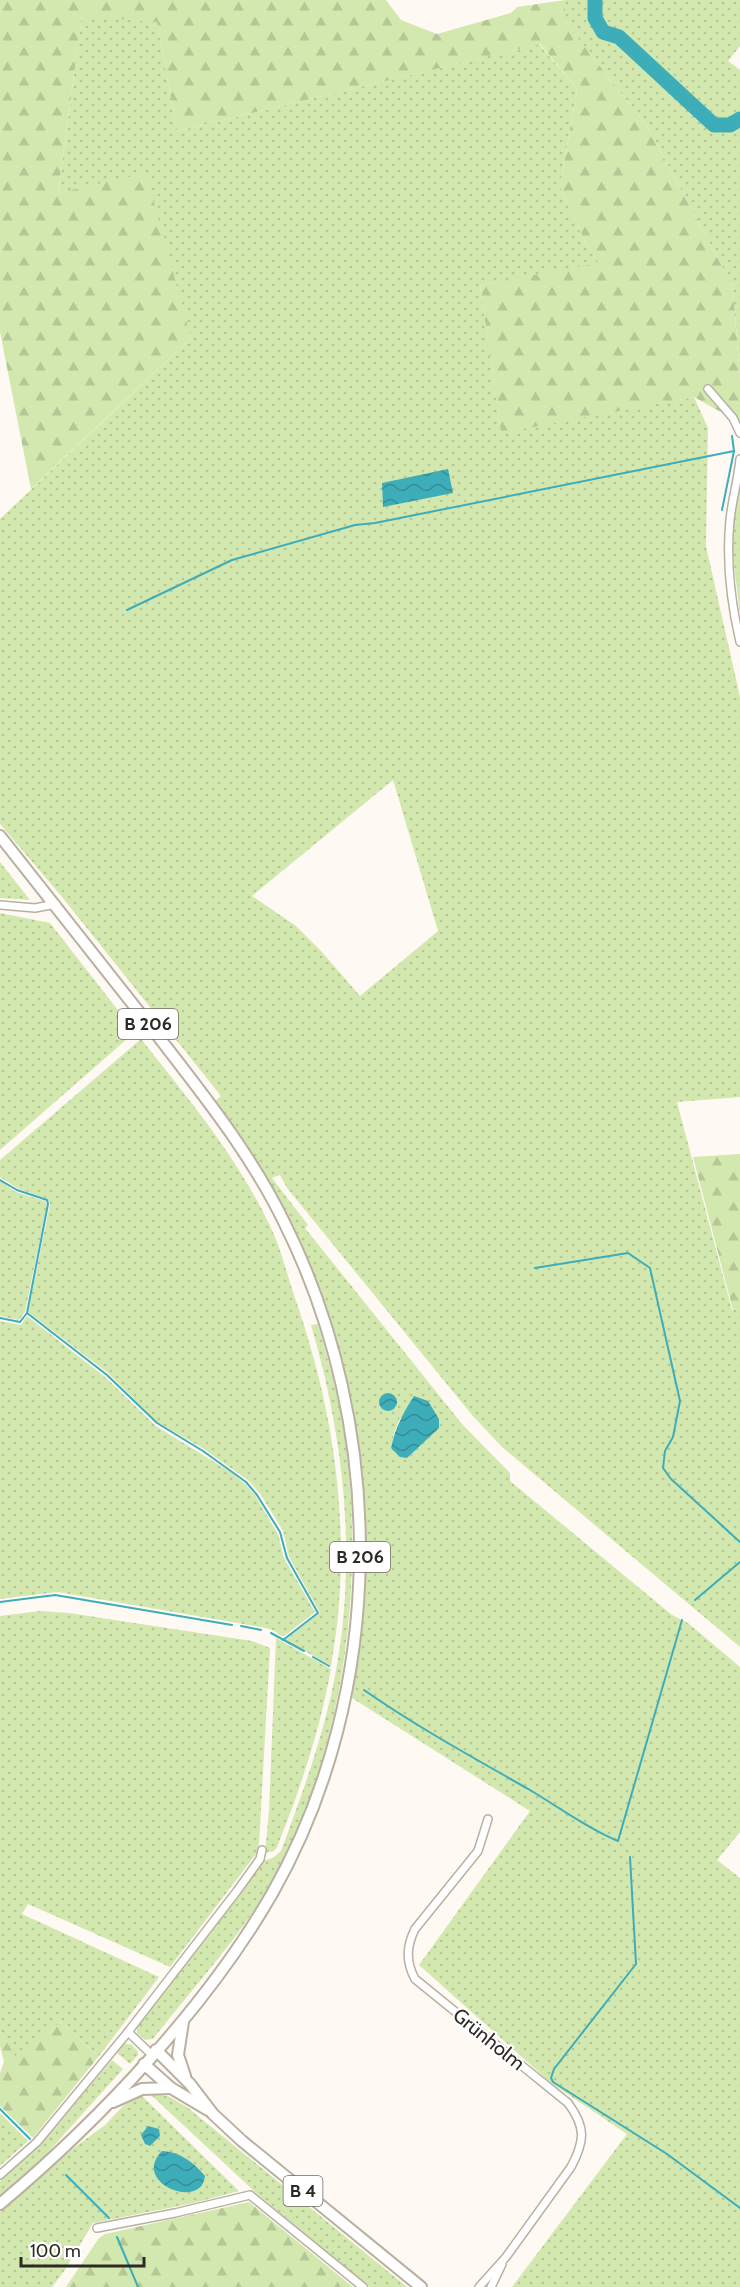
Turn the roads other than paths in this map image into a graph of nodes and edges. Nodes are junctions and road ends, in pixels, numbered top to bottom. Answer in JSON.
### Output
{"nodes":[{"id":1,"x":708,"y":389,"type":"dead end"},
{"id":2,"x":740,"y":433,"type":"edge"},
{"id":3,"x":740,"y":459,"type":"edge"},
{"id":4,"x":740,"y":642,"type":"edge"},
{"id":5,"x":0,"y":836,"type":"edge"},
{"id":6,"x":56,"y":904,"type":"junction"},
{"id":7,"x":0,"y":905,"type":"edge"},
{"id":8,"x":488,"y":1819,"type":"dead end"},
{"id":9,"x":262,"y":1850,"type":"dead end"},
{"id":10,"x":184,"y":2018,"type":"junction"},
{"id":11,"x":128,"y":2031,"type":"junction"},
{"id":12,"x":151,"y":2056,"type":"junction"},
{"id":13,"x":190,"y":2084,"type":"junction"},
{"id":14,"x":171,"y":2088,"type":"junction"},
{"id":15,"x":105,"y":2107,"type":"junction"},
{"id":16,"x":213,"y":2114,"type":"junction"},
{"id":17,"x":0,"y":2175,"type":"edge"},
{"id":18,"x":0,"y":2204,"type":"edge"},
{"id":19,"x":97,"y":2228,"type":"dead end"},
{"id":20,"x":506,"y":2257,"type":"junction"},
{"id":21,"x":363,"y":2287,"type":"edge"},
{"id":22,"x":421,"y":2287,"type":"edge"},
{"id":23,"x":479,"y":2287,"type":"edge"},
{"id":24,"x":491,"y":2287,"type":"edge"}],
"edges":[{"from":1,"to":2,"type":"street"},
{"from":3,"to":4,"type":"street"},
{"from":5,"to":6,"type":"main road","number":"B 206"},
{"from":6,"to":7,"type":"street"},
{"from":6,"to":10,"type":"main road","number":"B 206"},
{"from":8,"to":20,"type":"street","name":"Grünholm"},
{"from":9,"to":11,"type":"street"},
{"from":10,"to":12,"type":"main road","number":"B 206"},
{"from":10,"to":13,"type":"main road"},
{"from":11,"to":12,"type":"street"},
{"from":11,"to":17,"type":"street"},
{"from":12,"to":13,"type":"main road","number":"B 4"},
{"from":12,"to":14,"type":"main road","number":"B 4"},
{"from":12,"to":15,"type":"main road","number":"B 206"},
{"from":13,"to":16,"type":"main road","number":"B 4"},
{"from":14,"to":15,"type":"main road"},
{"from":14,"to":16,"type":"main road","number":"B 4"},
{"from":15,"to":18,"type":"main road","number":"B 206"},
{"from":16,"to":22,"type":"main road","number":"B 4"},
{"from":19,"to":21,"type":"street"},
{"from":20,"to":23,"type":"street","name":"Grünholm"},
{"from":20,"to":24,"type":"street","name":"Grünholm"}]}
